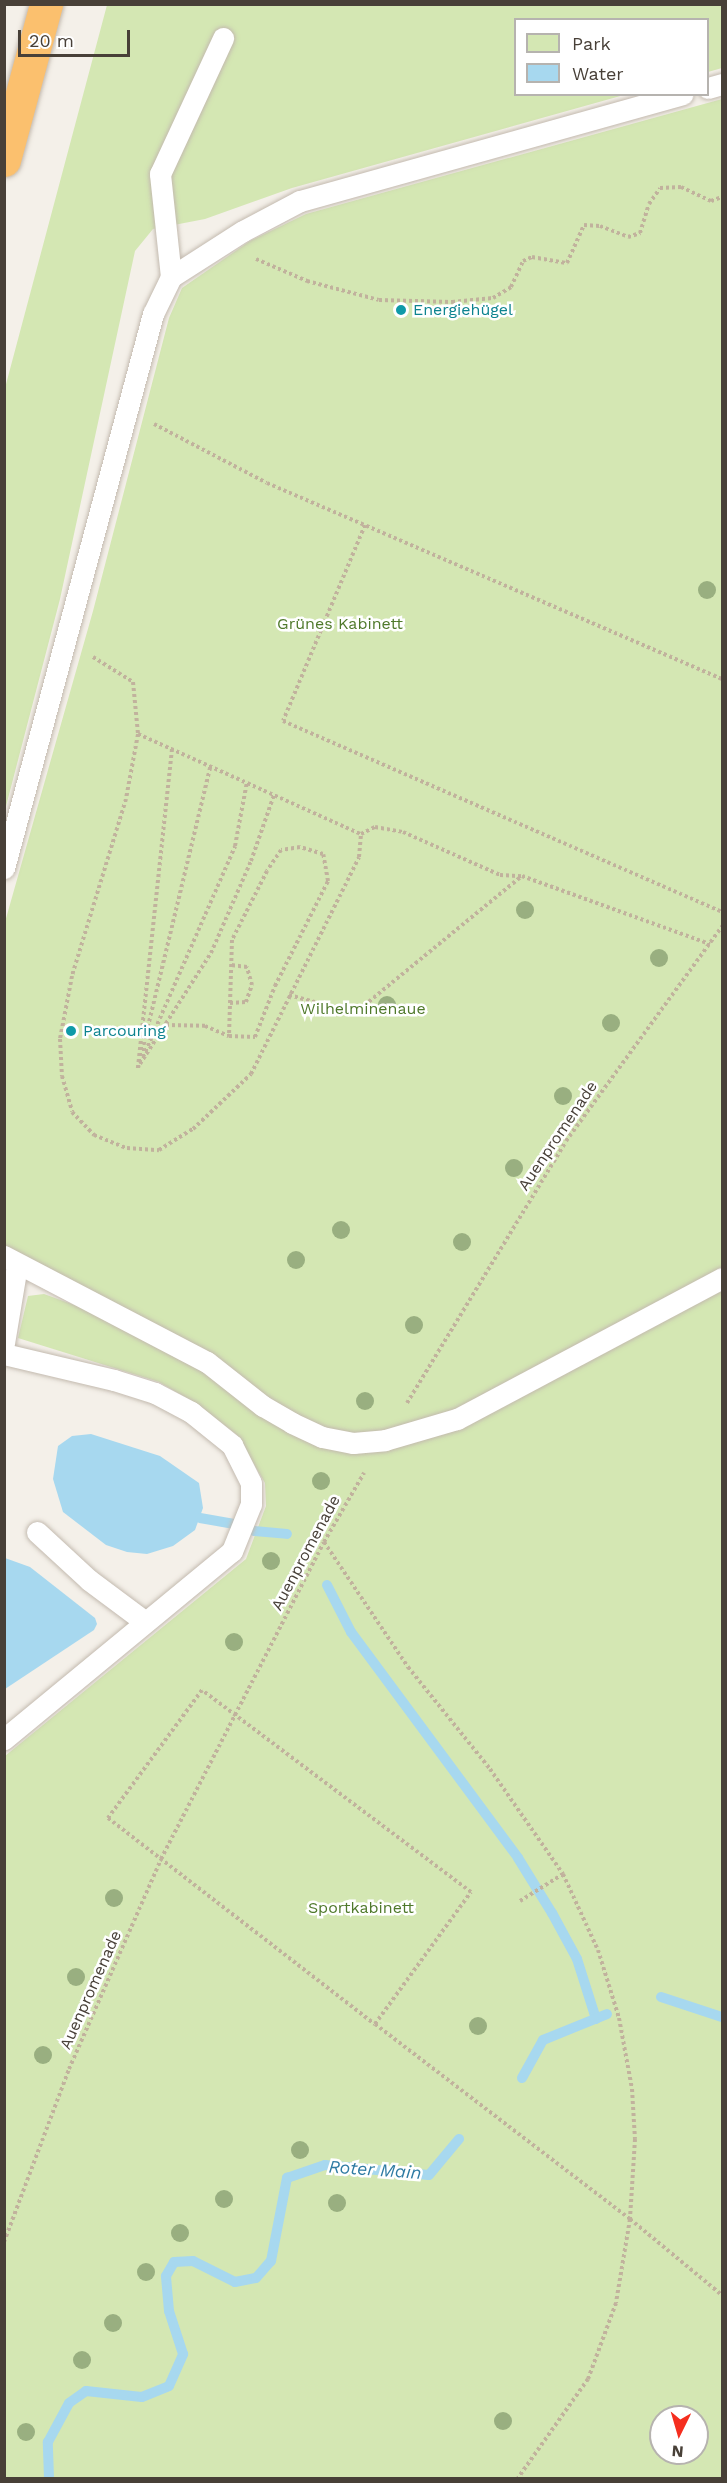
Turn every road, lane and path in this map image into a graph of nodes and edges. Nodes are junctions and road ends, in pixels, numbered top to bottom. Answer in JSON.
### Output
{"nodes":[{"id":1,"x":46,"y":4,"type":"edge"},
{"id":2,"x":224,"y":38,"type":"dead end"},
{"id":3,"x":675,"y":96,"type":"edge"},
{"id":4,"x":4,"y":159,"type":"edge"},
{"id":5,"x":723,"y":197,"type":"edge"},
{"id":6,"x":222,"y":244,"type":"junction"},
{"id":7,"x":171,"y":277,"type":"junction"},
{"id":8,"x":130,"y":409,"type":"junction"},
{"id":9,"x":365,"y":525,"type":"junction"},
{"id":10,"x":67,"y":641,"type":"junction"},
{"id":11,"x":723,"y":679,"type":"edge"},
{"id":12,"x":138,"y":734,"type":"junction"},
{"id":13,"x":172,"y":750,"type":"junction"},
{"id":14,"x":210,"y":767,"type":"junction"},
{"id":15,"x":246,"y":782,"type":"junction"},
{"id":16,"x":274,"y":795,"type":"junction"},
{"id":17,"x":361,"y":834,"type":"junction"},
{"id":18,"x":4,"y":868,"type":"edge"},
{"id":19,"x":522,"y":876,"type":"junction"},
{"id":20,"x":723,"y":912,"type":"edge"},
{"id":21,"x":723,"y":926,"type":"edge"},
{"id":22,"x":710,"y":944,"type":"junction"},
{"id":23,"x":231,"y":965,"type":"junction"},
{"id":24,"x":289,"y":995,"type":"junction"},
{"id":25,"x":230,"y":1003,"type":"junction"},
{"id":26,"x":165,"y":1025,"type":"junction"},
{"id":27,"x":229,"y":1036,"type":"junction"},
{"id":28,"x":138,"y":1068,"type":"junction"},
{"id":29,"x":11,"y":1261,"type":"edge"},
{"id":30,"x":723,"y":1278,"type":"edge"},
{"id":31,"x":4,"y":1343,"type":"edge"},
{"id":32,"x":4,"y":1354,"type":"edge"},
{"id":33,"x":385,"y":1440,"type":"junction"},
{"id":34,"x":37,"y":1532,"type":"dead end"},
{"id":35,"x":324,"y":1542,"type":"junction"},
{"id":36,"x":144,"y":1621,"type":"junction"},
{"id":37,"x":235,"y":1715,"type":"junction"},
{"id":38,"x":4,"y":1739,"type":"edge"},
{"id":39,"x":161,"y":1860,"type":"junction"},
{"id":40,"x":563,"y":1874,"type":"junction"},
{"id":41,"x":520,"y":1901,"type":"dead end"},
{"id":42,"x":375,"y":2024,"type":"junction"},
{"id":43,"x":630,"y":2219,"type":"junction"},
{"id":44,"x":4,"y":2242,"type":"edge"},
{"id":45,"x":723,"y":2295,"type":"edge"},
{"id":46,"x":518,"y":2478,"type":"edge"}],
"edges":[{"from":1,"to":4,"type":"highway"},
{"from":2,"to":7,"type":"lane"},
{"from":3,"to":6,"type":"lane"},
{"from":5,"to":6,"type":"path"},
{"from":6,"to":7,"type":"lane"},
{"from":7,"to":8,"type":"lane"},
{"from":8,"to":9,"type":"path"},
{"from":8,"to":10,"type":"lane"},
{"from":9,"to":11,"type":"path"},
{"from":9,"to":20,"type":"path"},
{"from":10,"to":12,"type":"path"},
{"from":10,"to":18,"type":"lane"},
{"from":12,"to":13,"type":"path"},
{"from":12,"to":24,"type":"path"},
{"from":13,"to":14,"type":"path"},
{"from":13,"to":28,"type":"path"},
{"from":14,"to":15,"type":"path"},
{"from":14,"to":28,"type":"path"},
{"from":15,"to":16,"type":"path"},
{"from":15,"to":28,"type":"path"},
{"from":16,"to":17,"type":"path"},
{"from":16,"to":26,"type":"path"},
{"from":17,"to":19,"type":"path"},
{"from":17,"to":24,"type":"path"},
{"from":19,"to":22,"type":"path"},
{"from":19,"to":24,"type":"path"},
{"from":21,"to":22,"type":"path","name":"Auenpromenade"},
{"from":22,"to":33,"type":"path","name":"Auenpromenade"},
{"from":23,"to":25,"type":"path"},
{"from":23,"to":25,"type":"path"},
{"from":23,"to":27,"type":"path"},
{"from":25,"to":27,"type":"path"},
{"from":26,"to":27,"type":"path"},
{"from":26,"to":28,"type":"path"},
{"from":29,"to":31,"type":"lane"},
{"from":29,"to":33,"type":"lane"},
{"from":30,"to":33,"type":"lane"},
{"from":32,"to":36,"type":"lane"},
{"from":33,"to":35,"type":"path","name":"Auenpromenade"},
{"from":34,"to":36,"type":"lane"},
{"from":35,"to":37,"type":"path","name":"Auenpromenade"},
{"from":35,"to":40,"type":"path"},
{"from":36,"to":38,"type":"lane"},
{"from":37,"to":39,"type":"path","name":"Auenpromenade"},
{"from":37,"to":39,"type":"path"},
{"from":37,"to":42,"type":"path"},
{"from":39,"to":42,"type":"path"},
{"from":39,"to":44,"type":"path","name":"Auenpromenade"},
{"from":40,"to":41,"type":"path"},
{"from":40,"to":43,"type":"path"},
{"from":42,"to":43,"type":"path"},
{"from":43,"to":45,"type":"path"},
{"from":43,"to":46,"type":"path"}]}
